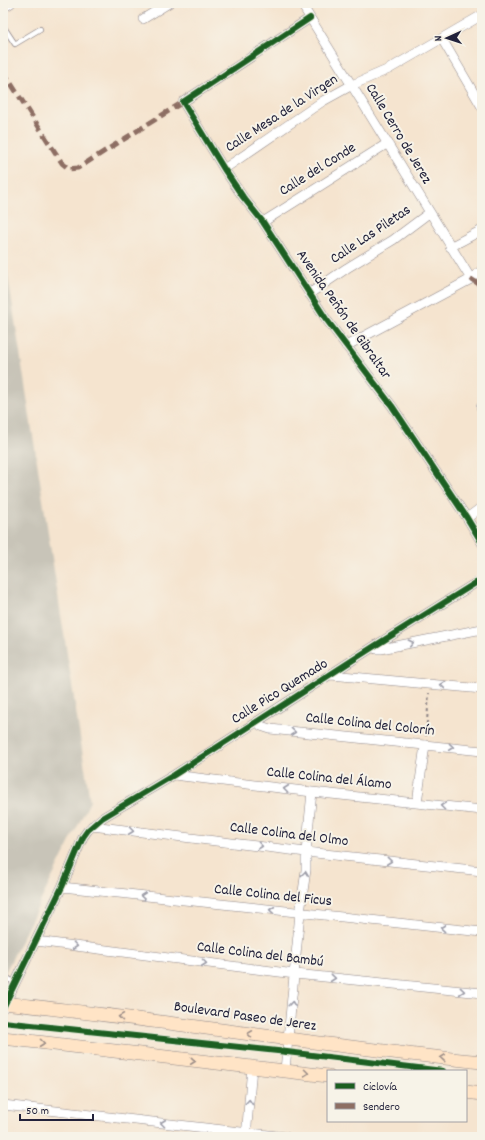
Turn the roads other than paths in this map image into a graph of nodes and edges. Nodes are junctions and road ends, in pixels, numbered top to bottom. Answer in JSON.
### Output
{"nodes":[{"id":1,"x":11,"y":3,"type":"edge"},
{"id":2,"x":169,"y":3,"type":"edge"},
{"id":3,"x":301,"y":3,"type":"edge"},
{"id":4,"x":3,"y":8,"type":"edge"},
{"id":5,"x":482,"y":15,"type":"edge"},
{"id":6,"x":310,"y":18,"type":"junction"},
{"id":7,"x":143,"y":19,"type":"dead end"},
{"id":8,"x":3,"y":26,"type":"edge"},
{"id":9,"x":40,"y":29,"type":"dead end"},
{"id":10,"x":442,"y":39,"type":"junction"},
{"id":11,"x":352,"y":85,"type":"junction"},
{"id":12,"x":482,"y":107,"type":"edge"},
{"id":13,"x":388,"y":143,"type":"junction"},
{"id":14,"x":224,"y":169,"type":"junction"},
{"id":15,"x":429,"y":213,"type":"junction"},
{"id":16,"x":263,"y":222,"type":"junction"},
{"id":17,"x":482,"y":230,"type":"edge"},
{"id":18,"x":450,"y":247,"type":"junction"},
{"id":19,"x":482,"y":270,"type":"edge"},
{"id":20,"x":471,"y":279,"type":"junction"},
{"id":21,"x":309,"y":294,"type":"junction"},
{"id":22,"x":346,"y":346,"type":"junction"},
{"id":23,"x":482,"y":508,"type":"edge"},
{"id":24,"x":467,"y":518,"type":"junction"},
{"id":25,"x":482,"y":543,"type":"edge"},
{"id":26,"x":482,"y":579,"type":"edge"},
{"id":27,"x":482,"y":628,"type":"edge"},
{"id":28,"x":373,"y":647,"type":"junction"},
{"id":29,"x":331,"y":675,"type":"junction"},
{"id":30,"x":482,"y":689,"type":"edge"},
{"id":31,"x":258,"y":721,"type":"junction"},
{"id":32,"x":425,"y":745,"type":"junction"},
{"id":33,"x":482,"y":751,"type":"edge"},
{"id":34,"x":174,"y":775,"type":"junction"},
{"id":35,"x":312,"y":792,"type":"junction"},
{"id":36,"x":417,"y":803,"type":"junction"},
{"id":37,"x":482,"y":810,"type":"edge"},
{"id":38,"x":92,"y":826,"type":"junction"},
{"id":39,"x":306,"y":852,"type":"junction"},
{"id":40,"x":482,"y":871,"type":"edge"},
{"id":41,"x":62,"y":887,"type":"junction"},
{"id":42,"x":300,"y":913,"type":"junction"},
{"id":43,"x":482,"y":932,"type":"edge"},
{"id":44,"x":36,"y":942,"type":"junction"},
{"id":45,"x":295,"y":974,"type":"junction"},
{"id":46,"x":3,"y":975,"type":"edge"},
{"id":47,"x":15,"y":983,"type":"junction"},
{"id":48,"x":482,"y":993,"type":"edge"},
{"id":49,"x":4,"y":1005,"type":"edge"},
{"id":50,"x":3,"y":1038,"type":"edge"},
{"id":51,"x":288,"y":1040,"type":"junction"},
{"id":52,"x":482,"y":1062,"type":"edge"},
{"id":53,"x":252,"y":1066,"type":"junction"},
{"id":54,"x":285,"y":1070,"type":"junction"},
{"id":55,"x":327,"y":1076,"type":"edge"},
{"id":56,"x":467,"y":1092,"type":"edge"},
{"id":57,"x":482,"y":1094,"type":"edge"},
{"id":58,"x":3,"y":1105,"type":"edge"},
{"id":59,"x":246,"y":1135,"type":"edge"},
{"id":60,"x":286,"y":1137,"type":"edge"}],
"edges":[{"from":1,"to":4,"type":"street"},
{"from":2,"to":7,"type":"street"},
{"from":3,"to":6,"type":"street","name":"Calle Cerro de Jerez"},
{"from":5,"to":10,"type":"street","name":"Calle Mesa de la Virgen"},
{"from":6,"to":11,"type":"street","name":"Calle Cerro de Jerez"},
{"from":6,"to":14,"type":"street","name":"Avenida Peñón de Gibraltar"},
{"from":8,"to":9,"type":"lane"},
{"from":10,"to":11,"type":"street","name":"Calle Mesa de la Virgen"},
{"from":10,"to":12,"type":"street"},
{"from":11,"to":13,"type":"street","name":"Calle Cerro de Jerez"},
{"from":11,"to":14,"type":"street","name":"Calle Mesa de la Virgen"},
{"from":13,"to":15,"type":"street","name":"Calle Cerro de Jerez"},
{"from":13,"to":16,"type":"street","name":"Calle del Conde"},
{"from":14,"to":16,"type":"street","name":"Avenida Peñón de Gibraltar"},
{"from":15,"to":18,"type":"street","name":"Calle Cerro de Jerez"},
{"from":15,"to":21,"type":"street","name":"Calle Las Piletas"},
{"from":16,"to":21,"type":"street","name":"Avenida Peñón de Gibraltar"},
{"from":17,"to":18,"type":"street"},
{"from":18,"to":20,"type":"street","name":"Calle Cerro de Jerez"},
{"from":19,"to":20,"type":"street"},
{"from":20,"to":22,"type":"street"},
{"from":21,"to":22,"type":"street","name":"Avenida Peñón de Gibraltar"},
{"from":22,"to":24,"type":"street","name":"Avenida Peñón de Gibraltar"},
{"from":23,"to":24,"type":"street"},
{"from":24,"to":25,"type":"street","name":"Avenida Peñón de Gibraltar"},
{"from":26,"to":28,"type":"street","name":"Calle Pico Quemado"},
{"from":28,"to":27,"type":"street","one_way":true},
{"from":28,"to":29,"type":"street","name":"Calle Pico Quemado"},
{"from":30,"to":29,"type":"street","one_way":true},
{"from":29,"to":31,"type":"street","name":"Calle Pico Quemado"},
{"from":31,"to":32,"type":"street","name":"Calle Colina del Colorín","one_way":true},
{"from":31,"to":34,"type":"street","name":"Calle Pico Quemado"},
{"from":32,"to":33,"type":"street","name":"Calle Colina del Colorín","one_way":true},
{"from":32,"to":36,"type":"street"},
{"from":35,"to":34,"type":"street","name":"Calle Colina del Álamo","one_way":true},
{"from":34,"to":38,"type":"street","name":"Calle Pico Quemado"},
{"from":35,"to":36,"type":"street","name":"Calle Colina del Álamo"},
{"from":35,"to":39,"type":"street"},
{"from":37,"to":36,"type":"street","name":"Calle Colina del Álamo","one_way":true},
{"from":38,"to":39,"type":"street","name":"Calle Colina del Olmo","one_way":true},
{"from":38,"to":41,"type":"street","name":"Calle Pico Quemado"},
{"from":39,"to":40,"type":"street","name":"Calle Colina del Olmo","one_way":true},
{"from":42,"to":39,"type":"street","one_way":true},
{"from":42,"to":41,"type":"street","name":"Calle Colina del Ficus","one_way":true},
{"from":41,"to":44,"type":"street","name":"Calle Pico Quemado"},
{"from":43,"to":42,"type":"street","name":"Calle Colina del Ficus","one_way":true},
{"from":42,"to":45,"type":"street"},
{"from":44,"to":45,"type":"street","name":"Calle Colina del Bambú","one_way":true},
{"from":44,"to":47,"type":"street","name":"Calle Pico Quemado"},
{"from":45,"to":48,"type":"street","name":"Calle Colina del Bambú","one_way":true},
{"from":51,"to":45,"type":"street","one_way":true},
{"from":46,"to":47,"type":"lane"},
{"from":47,"to":49,"type":"street","name":"Calle Pico Quemado"},
{"from":51,"to":49,"type":"main road","name":"Boulevard Paseo de Jerez","one_way":true},
{"from":50,"to":53,"type":"main road","one_way":true},
{"from":52,"to":51,"type":"main road","name":"Boulevard Paseo de Jerez","one_way":true},
{"from":51,"to":54,"type":"street"},
{"from":53,"to":54,"type":"main road"},
{"from":59,"to":53,"type":"street","one_way":true},
{"from":54,"to":55,"type":"main road","one_way":true},
{"from":56,"to":57,"type":"main road"},
{"from":59,"to":58,"type":"street","one_way":true},
{"from":59,"to":60,"type":"street"}]}
